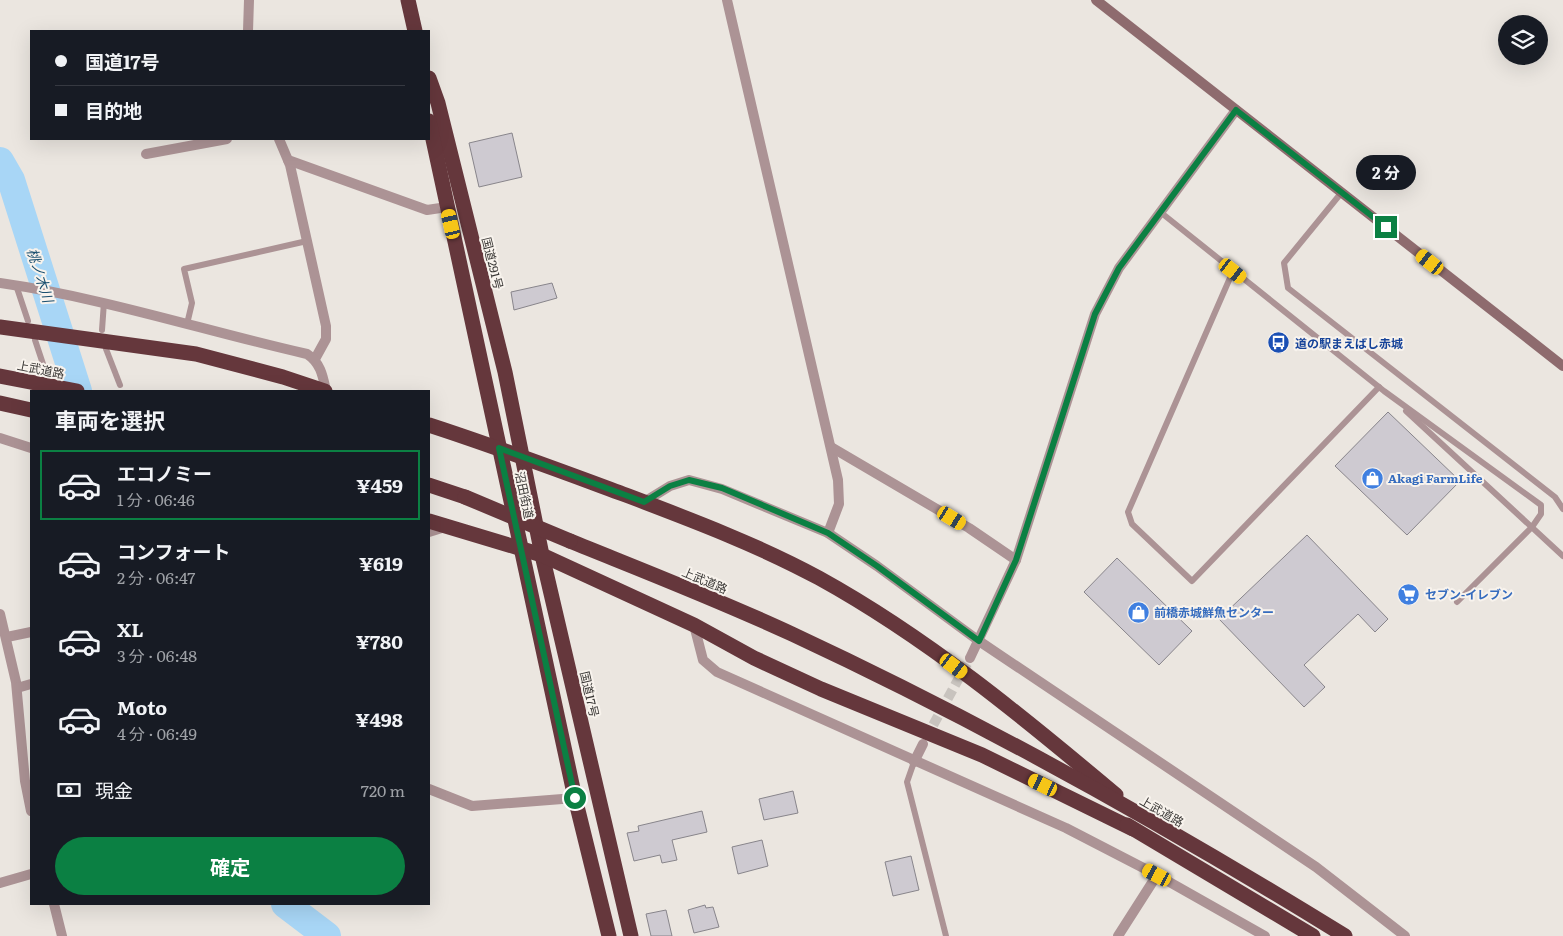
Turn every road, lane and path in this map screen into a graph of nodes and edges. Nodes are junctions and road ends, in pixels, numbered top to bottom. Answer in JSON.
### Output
{"nodes":[{"id":1,"x":248,"y":0,"type":"edge"},
{"id":2,"x":408,"y":0,"type":"edge"},
{"id":3,"x":727,"y":0,"type":"edge"},
{"id":4,"x":1096,"y":0,"type":"edge"},
{"id":5,"x":248,"y":30,"type":"edge"},
{"id":6,"x":415,"y":30,"type":"edge"},
{"id":7,"x":430,"y":81,"type":"edge"},
{"id":8,"x":1236,"y":110,"type":"junction"},
{"id":9,"x":430,"y":126,"type":"edge"},
{"id":10,"x":222,"y":140,"type":"edge"},
{"id":11,"x":279,"y":140,"type":"edge"},
{"id":12,"x":146,"y":154,"type":"dead end"},
{"id":13,"x":288,"y":160,"type":"junction"},
{"id":14,"x":1342,"y":192,"type":"junction"},
{"id":15,"x":447,"y":207,"type":"junction"},
{"id":16,"x":1160,"y":211,"type":"junction"},
{"id":17,"x":307,"y":241,"type":"junction"},
{"id":18,"x":1233,"y":271,"type":"junction"},
{"id":19,"x":0,"y":283,"type":"edge"},
{"id":20,"x":20,"y":286,"type":"junction"},
{"id":21,"x":104,"y":302,"type":"junction"},
{"id":22,"x":28,"y":321,"type":"dead end"},
{"id":23,"x":187,"y":324,"type":"junction"},
{"id":24,"x":0,"y":327,"type":"edge"},
{"id":25,"x":97,"y":334,"type":"junction"},
{"id":26,"x":37,"y":336,"type":"junction"},
{"id":27,"x":106,"y":349,"type":"dead end"},
{"id":28,"x":315,"y":359,"type":"junction"},
{"id":29,"x":1563,"y":366,"type":"edge"},
{"id":30,"x":45,"y":370,"type":"dead end"},
{"id":31,"x":0,"y":376,"type":"edge"},
{"id":32,"x":120,"y":385,"type":"dead end"},
{"id":33,"x":1382,"y":389,"type":"junction"},
{"id":34,"x":73,"y":390,"type":"edge"},
{"id":35,"x":323,"y":390,"type":"edge"},
{"id":36,"x":326,"y":390,"type":"edge"},
{"id":37,"x":0,"y":403,"type":"edge"},
{"id":38,"x":30,"y":410,"type":"edge"},
{"id":39,"x":430,"y":425,"type":"edge"},
{"id":40,"x":0,"y":438,"type":"edge"},
{"id":41,"x":831,"y":446,"type":"junction"},
{"id":42,"x":30,"y":448,"type":"edge"},
{"id":43,"x":499,"y":448,"type":"junction"},
{"id":44,"x":522,"y":457,"type":"junction"},
{"id":45,"x":430,"y":485,"type":"edge"},
{"id":46,"x":644,"y":502,"type":"junction"},
{"id":47,"x":1563,"y":509,"type":"edge"},
{"id":48,"x":430,"y":521,"type":"edge"},
{"id":49,"x":449,"y":526,"type":"junction"},
{"id":50,"x":1532,"y":527,"type":"junction"},
{"id":51,"x":430,"y":532,"type":"edge"},
{"id":52,"x":828,"y":533,"type":"junction"},
{"id":53,"x":521,"y":549,"type":"junction"},
{"id":54,"x":542,"y":555,"type":"junction"},
{"id":55,"x":1563,"y":556,"type":"edge"},
{"id":56,"x":1016,"y":560,"type":"junction"},
{"id":57,"x":1457,"y":602,"type":"dead end"},
{"id":58,"x":0,"y":614,"type":"edge"},
{"id":59,"x":694,"y":625,"type":"junction"},
{"id":60,"x":30,"y":632,"type":"edge"},
{"id":61,"x":7,"y":637,"type":"junction"},
{"id":62,"x":979,"y":641,"type":"junction"},
{"id":63,"x":970,"y":658,"type":"tunnel mouth"},
{"id":64,"x":30,"y":684,"type":"edge"},
{"id":65,"x":17,"y":688,"type":"junction"},
{"id":66,"x":923,"y":744,"type":"tunnel mouth"},
{"id":67,"x":914,"y":762,"type":"junction"},
{"id":68,"x":430,"y":789,"type":"edge"},
{"id":69,"x":575,"y":798,"type":"junction"},
{"id":70,"x":30,"y":806,"type":"edge"},
{"id":71,"x":1138,"y":823,"type":"junction"},
{"id":72,"x":30,"y":874,"type":"edge"},
{"id":73,"x":1157,"y":875,"type":"junction"},
{"id":74,"x":0,"y":883,"type":"edge"},
{"id":75,"x":54,"y":905,"type":"edge"},
{"id":76,"x":62,"y":936,"type":"edge"},
{"id":77,"x":609,"y":936,"type":"edge"},
{"id":78,"x":631,"y":936,"type":"edge"},
{"id":79,"x":946,"y":936,"type":"edge"},
{"id":80,"x":1118,"y":936,"type":"edge"},
{"id":81,"x":1265,"y":936,"type":"edge"},
{"id":82,"x":1313,"y":936,"type":"edge"},
{"id":83,"x":1345,"y":936,"type":"edge"},
{"id":84,"x":1404,"y":936,"type":"edge"}],
"edges":[{"from":1,"to":5,"type":"street"},
{"from":2,"to":6,"type":"highway"},
{"from":3,"to":41,"type":"street"},
{"from":4,"to":8,"type":"street"},
{"from":7,"to":44,"type":"highway","name":"国道291号"},
{"from":8,"to":14,"type":"street"},
{"from":8,"to":16,"type":"street"},
{"from":9,"to":15,"type":"highway"},
{"from":10,"to":12,"type":"street"},
{"from":11,"to":13,"type":"street"},
{"from":13,"to":15,"type":"street"},
{"from":13,"to":17,"type":"street"},
{"from":14,"to":29,"type":"street"},
{"from":14,"to":47,"type":"lane"},
{"from":15,"to":43,"type":"highway"},
{"from":16,"to":18,"type":"lane"},
{"from":16,"to":56,"type":"street"},
{"from":17,"to":23,"type":"lane"},
{"from":17,"to":28,"type":"street"},
{"from":18,"to":33,"type":"lane"},
{"from":18,"to":33,"type":"lane"},
{"from":19,"to":20,"type":"street"},
{"from":20,"to":21,"type":"street"},
{"from":20,"to":22,"type":"lane"},
{"from":21,"to":23,"type":"street"},
{"from":21,"to":25,"type":"lane"},
{"from":23,"to":28,"type":"street"},
{"from":24,"to":26,"type":"highway"},
{"from":25,"to":26,"type":"highway"},
{"from":25,"to":35,"type":"highway"},
{"from":26,"to":30,"type":"lane"},
{"from":27,"to":32,"type":"lane"},
{"from":28,"to":36,"type":"street"},
{"from":31,"to":34,"type":"highway","name":"上武道路"},
{"from":33,"to":50,"type":"lane"},
{"from":33,"to":50,"type":"lane"},
{"from":37,"to":38,"type":"highway"},
{"from":39,"to":43,"type":"highway"},
{"from":40,"to":42,"type":"street"},
{"from":41,"to":52,"type":"street"},
{"from":41,"to":56,"type":"street"},
{"from":43,"to":44,"type":"highway"},
{"from":43,"to":53,"type":"highway","name":"沼田街道"},
{"from":44,"to":46,"type":"highway"},
{"from":44,"to":54,"type":"highway","name":"国道17号"},
{"from":45,"to":71,"type":"highway","name":"上武道路","bridge":true},
{"from":46,"to":52,"type":"street"},
{"from":46,"to":71,"type":"highway"},
{"from":48,"to":49,"type":"highway"},
{"from":49,"to":51,"type":"street"},
{"from":49,"to":53,"type":"highway"},
{"from":50,"to":55,"type":"lane"},
{"from":50,"to":57,"type":"lane"},
{"from":52,"to":62,"type":"street"},
{"from":53,"to":54,"type":"highway"},
{"from":53,"to":69,"type":"highway"},
{"from":54,"to":59,"type":"highway"},
{"from":54,"to":78,"type":"highway","name":"国道17号"},
{"from":56,"to":62,"type":"street"},
{"from":58,"to":61,"type":"street"},
{"from":59,"to":67,"type":"street"},
{"from":59,"to":71,"type":"highway"},
{"from":60,"to":61,"type":"street"},
{"from":61,"to":65,"type":"street"},
{"from":62,"to":63,"type":"street"},
{"from":62,"to":84,"type":"street"},
{"from":64,"to":65,"type":"street"},
{"from":65,"to":70,"type":"street"},
{"from":66,"to":67,"type":"street"},
{"from":67,"to":73,"type":"street"},
{"from":67,"to":79,"type":"lane"},
{"from":68,"to":69,"type":"street"},
{"from":69,"to":77,"type":"highway"},
{"from":71,"to":82,"type":"highway","name":"上武道路"},
{"from":71,"to":83,"type":"highway","name":"上武道路"},
{"from":72,"to":74,"type":"street"},
{"from":73,"to":80,"type":"street"},
{"from":73,"to":81,"type":"street"},
{"from":75,"to":76,"type":"street"}]}
